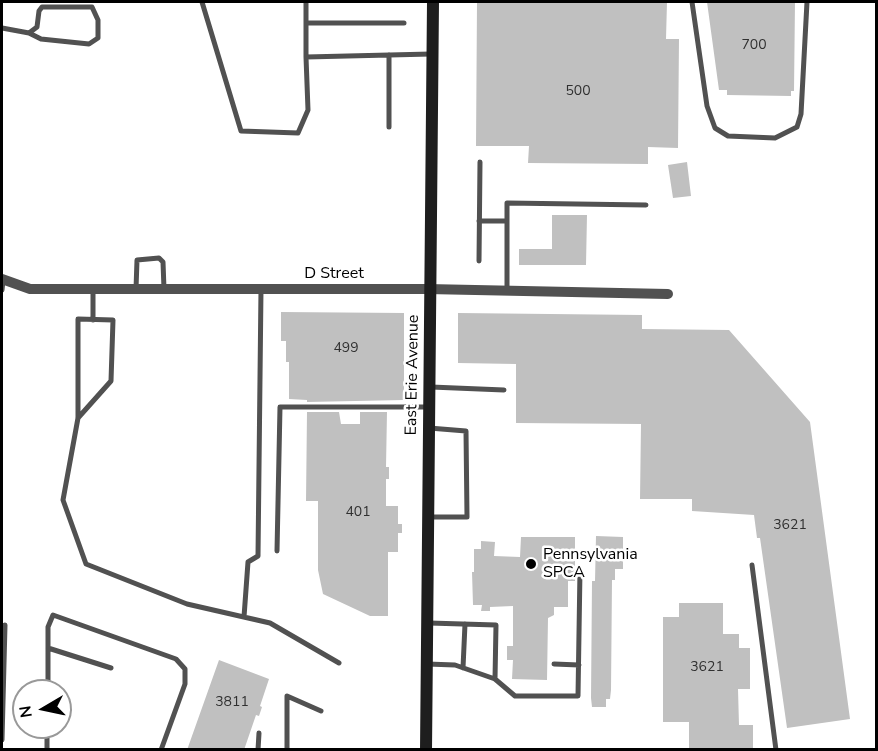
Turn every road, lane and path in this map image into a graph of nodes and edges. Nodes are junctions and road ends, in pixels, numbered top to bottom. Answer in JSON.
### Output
{"nodes":[{"id":1,"x":202,"y":2,"type":"edge"},
{"id":2,"x":306,"y":2,"type":"edge"},
{"id":3,"x":433,"y":2,"type":"edge"},
{"id":4,"x":692,"y":2,"type":"edge"},
{"id":5,"x":807,"y":2,"type":"edge"},
{"id":6,"x":306,"y":23,"type":"junction"},
{"id":7,"x":404,"y":23,"type":"dead end"},
{"id":8,"x":2,"y":28,"type":"edge"},
{"id":9,"x":28,"y":33,"type":"junction"},
{"id":10,"x":433,"y":54,"type":"junction"},
{"id":11,"x":389,"y":55,"type":"junction"},
{"id":12,"x":306,"y":57,"type":"junction"},
{"id":13,"x":389,"y":127,"type":"dead end"},
{"id":14,"x":480,"y":162,"type":"dead end"},
{"id":15,"x":646,"y":205,"type":"dead end"},
{"id":16,"x":507,"y":220,"type":"junction"},
{"id":17,"x":479,"y":221,"type":"junction"},
{"id":18,"x":479,"y":261,"type":"dead end"},
{"id":19,"x":2,"y":283,"type":"edge"},
{"id":20,"x":93,"y":289,"type":"junction"},
{"id":21,"x":136,"y":289,"type":"junction"},
{"id":22,"x":164,"y":289,"type":"junction"},
{"id":23,"x":261,"y":289,"type":"junction"},
{"id":24,"x":430,"y":289,"type":"junction"},
{"id":25,"x":507,"y":291,"type":"junction"},
{"id":26,"x":668,"y":294,"type":"dead end"},
{"id":27,"x":93,"y":320,"type":"junction"},
{"id":28,"x":429,"y":387,"type":"junction"},
{"id":29,"x":504,"y":390,"type":"dead end"},
{"id":30,"x":429,"y":407,"type":"junction"},
{"id":31,"x":78,"y":418,"type":"junction"},
{"id":32,"x":429,"y":428,"type":"junction"},
{"id":33,"x":428,"y":517,"type":"junction"},
{"id":34,"x":277,"y":551,"type":"dead end"},
{"id":35,"x":752,"y":565,"type":"dead end"},
{"id":36,"x":580,"y":570,"type":"dead end"},
{"id":37,"x":244,"y":617,"type":"junction"},
{"id":38,"x":427,"y":623,"type":"junction"},
{"id":39,"x":465,"y":624,"type":"junction"},
{"id":40,"x":4,"y":625,"type":"dead end"},
{"id":41,"x":48,"y":648,"type":"junction"},
{"id":42,"x":339,"y":663,"type":"dead end"},
{"id":43,"x":427,"y":664,"type":"junction"},
{"id":44,"x":554,"y":664,"type":"dead end"},
{"id":45,"x":579,"y":665,"type":"junction"},
{"id":46,"x":111,"y":668,"type":"dead end"},
{"id":47,"x":463,"y":668,"type":"junction"},
{"id":48,"x":48,"y":679,"type":"edge"},
{"id":49,"x":495,"y":679,"type":"junction"},
{"id":50,"x":321,"y":711,"type":"dead end"},
{"id":51,"x":259,"y":733,"type":"dead end"},
{"id":52,"x":2,"y":740,"type":"edge"},
{"id":53,"x":162,"y":750,"type":"edge"},
{"id":54,"x":258,"y":750,"type":"edge"},
{"id":55,"x":287,"y":750,"type":"edge"},
{"id":56,"x":426,"y":750,"type":"edge"},
{"id":57,"x":776,"y":750,"type":"edge"}],
"edges":[{"from":1,"to":12,"type":"lane"},
{"from":2,"to":6,"type":"lane"},
{"from":3,"to":10,"type":"main road","name":"East Erie Avenue"},
{"from":4,"to":5,"type":"lane"},
{"from":6,"to":7,"type":"lane"},
{"from":6,"to":12,"type":"lane"},
{"from":8,"to":9,"type":"lane"},
{"from":9,"to":9,"type":"lane"},
{"from":10,"to":11,"type":"lane"},
{"from":10,"to":24,"type":"main road","name":"East Erie Avenue"},
{"from":11,"to":12,"type":"lane"},
{"from":11,"to":13,"type":"lane"},
{"from":14,"to":17,"type":"lane"},
{"from":15,"to":16,"type":"lane"},
{"from":16,"to":17,"type":"lane"},
{"from":16,"to":25,"type":"lane"},
{"from":17,"to":18,"type":"lane"},
{"from":19,"to":20,"type":"street","name":"D Street"},
{"from":20,"to":21,"type":"street","name":"D Street"},
{"from":20,"to":27,"type":"lane"},
{"from":21,"to":22,"type":"street","name":"D Street"},
{"from":21,"to":22,"type":"lane"},
{"from":22,"to":23,"type":"street","name":"D Street"},
{"from":23,"to":24,"type":"street","name":"D Street"},
{"from":23,"to":37,"type":"lane"},
{"from":24,"to":25,"type":"street","name":"D Street"},
{"from":24,"to":28,"type":"main road","name":"East Erie Avenue"},
{"from":25,"to":26,"type":"street","name":"D Street"},
{"from":27,"to":31,"type":"lane"},
{"from":27,"to":31,"type":"lane"},
{"from":28,"to":29,"type":"lane"},
{"from":28,"to":30,"type":"main road","name":"East Erie Avenue"},
{"from":30,"to":32,"type":"main road","name":"East Erie Avenue"},
{"from":30,"to":34,"type":"lane"},
{"from":31,"to":37,"type":"lane"},
{"from":32,"to":33,"type":"main road","name":"East Erie Avenue"},
{"from":32,"to":33,"type":"lane"},
{"from":33,"to":38,"type":"main road","name":"East Erie Avenue"},
{"from":35,"to":57,"type":"lane"},
{"from":36,"to":45,"type":"lane"},
{"from":37,"to":42,"type":"lane"},
{"from":38,"to":39,"type":"lane"},
{"from":38,"to":43,"type":"main road","name":"East Erie Avenue"},
{"from":39,"to":47,"type":"lane"},
{"from":39,"to":49,"type":"lane"},
{"from":40,"to":52,"type":"lane"},
{"from":41,"to":46,"type":"lane"},
{"from":41,"to":48,"type":"lane"},
{"from":41,"to":53,"type":"lane"},
{"from":43,"to":47,"type":"lane"},
{"from":43,"to":56,"type":"main road","name":"East Erie Avenue"},
{"from":44,"to":45,"type":"lane"},
{"from":45,"to":49,"type":"lane"},
{"from":47,"to":49,"type":"lane"},
{"from":50,"to":55,"type":"lane"},
{"from":51,"to":54,"type":"lane"}]}
